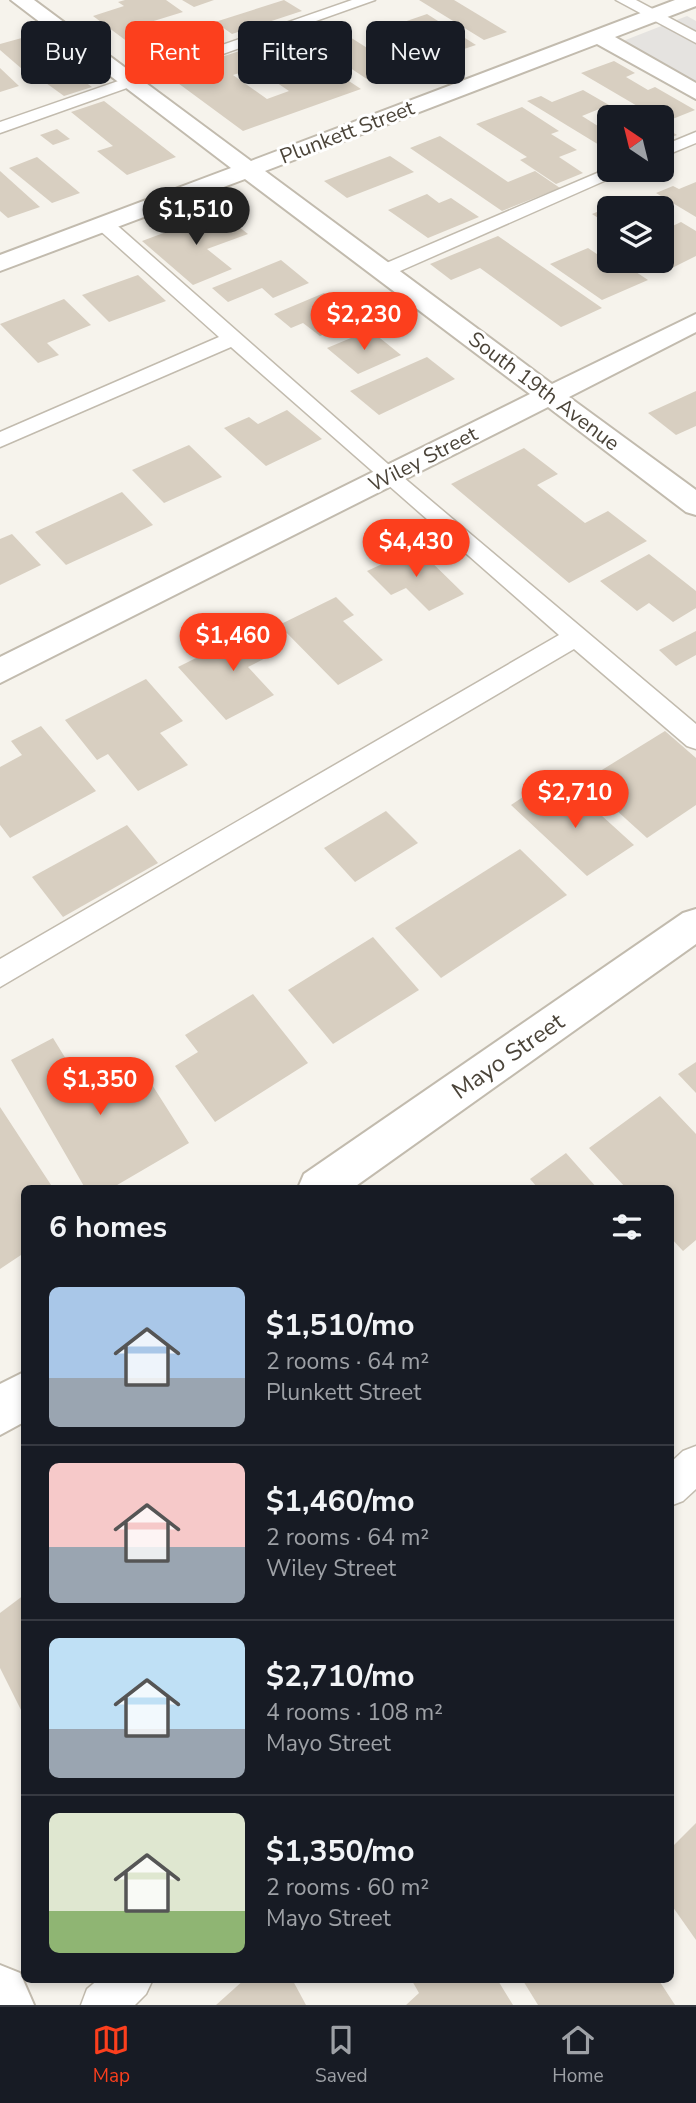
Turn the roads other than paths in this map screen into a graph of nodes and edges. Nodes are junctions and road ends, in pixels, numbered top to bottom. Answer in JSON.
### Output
{"nodes":[{"id":1,"x":367,"y":0,"type":"edge"},
{"id":2,"x":624,"y":0,"type":"edge"},
{"id":3,"x":693,"y":0,"type":"edge"},
{"id":4,"x":26,"y":4,"type":"edge"},
{"id":5,"x":652,"y":15,"type":"junction"},
{"id":6,"x":599,"y":36,"type":"junction"},
{"id":7,"x":696,"y":38,"type":"edge"},
{"id":8,"x":224,"y":50,"type":"edge"},
{"id":9,"x":125,"y":78,"type":"edge"},
{"id":10,"x":128,"y":84,"type":"edge"},
{"id":11,"x":132,"y":84,"type":"edge"},
{"id":12,"x":696,"y":92,"type":"edge"},
{"id":13,"x":0,"y":128,"type":"edge"},
{"id":14,"x":696,"y":137,"type":"edge"},
{"id":15,"x":674,"y":147,"type":"edge"},
{"id":16,"x":248,"y":170,"type":"junction"},
{"id":17,"x":597,"y":180,"type":"edge"},
{"id":18,"x":104,"y":224,"type":"junction"},
{"id":19,"x":0,"y":264,"type":"edge"},
{"id":20,"x":384,"y":271,"type":"junction"},
{"id":21,"x":696,"y":322,"type":"edge"},
{"id":22,"x":235,"y":338,"type":"junction"},
{"id":23,"x":549,"y":396,"type":"junction"},
{"id":24,"x":0,"y":440,"type":"edge"},
{"id":25,"x":389,"y":477,"type":"junction"},
{"id":26,"x":696,"y":505,"type":"edge"},
{"id":27,"x":575,"y":638,"type":"junction"},
{"id":28,"x":0,"y":671,"type":"edge"},
{"id":29,"x":696,"y":739,"type":"edge"},
{"id":30,"x":696,"y":924,"type":"edge"},
{"id":31,"x":0,"y":974,"type":"edge"},
{"id":32,"x":323,"y":1185,"type":"edge"},
{"id":33,"x":21,"y":1397,"type":"edge"},
{"id":34,"x":0,"y":1412,"type":"edge"},
{"id":35,"x":696,"y":1464,"type":"edge"},
{"id":36,"x":674,"y":1484,"type":"edge"},
{"id":37,"x":127,"y":1983,"type":"edge"},
{"id":38,"x":0,"y":1993,"type":"edge"},
{"id":39,"x":6,"y":2005,"type":"edge"},
{"id":40,"x":103,"y":2005,"type":"edge"}],
"edges":[{"from":1,"to":8,"type":"lane"},
{"from":2,"to":5,"type":"lane"},
{"from":3,"to":5,"type":"street","name":"Plunkett Street"},
{"from":4,"to":9,"type":"street","name":"South 19th Avenue"},
{"from":5,"to":6,"type":"street","name":"Plunkett Street"},
{"from":5,"to":7,"type":"lane"},
{"from":6,"to":12,"type":"street"},
{"from":6,"to":16,"type":"street","name":"Plunkett Street"},
{"from":10,"to":13,"type":"lane"},
{"from":11,"to":16,"type":"street","name":"South 19th Avenue"},
{"from":14,"to":15,"type":"lane"},
{"from":16,"to":18,"type":"street","name":"Plunkett Street"},
{"from":16,"to":20,"type":"street","name":"South 19th Avenue"},
{"from":17,"to":20,"type":"lane"},
{"from":18,"to":19,"type":"street","name":"Plunkett Street"},
{"from":18,"to":22,"type":"lane"},
{"from":20,"to":23,"type":"street","name":"South 19th Avenue"},
{"from":21,"to":23,"type":"street","name":"Wiley Street"},
{"from":22,"to":24,"type":"lane"},
{"from":22,"to":25,"type":"lane"},
{"from":23,"to":25,"type":"street","name":"Wiley Street"},
{"from":23,"to":26,"type":"street","name":"South 19th Avenue"},
{"from":25,"to":27,"type":"lane"},
{"from":25,"to":28,"type":"street","name":"Wiley Street"},
{"from":27,"to":29,"type":"lane"},
{"from":27,"to":31,"type":"lane"},
{"from":30,"to":32,"type":"street","name":"Mayo Street"},
{"from":33,"to":34,"type":"street"},
{"from":35,"to":36,"type":"lane"},
{"from":37,"to":40,"type":"lane"},
{"from":38,"to":39,"type":"street"}]}
